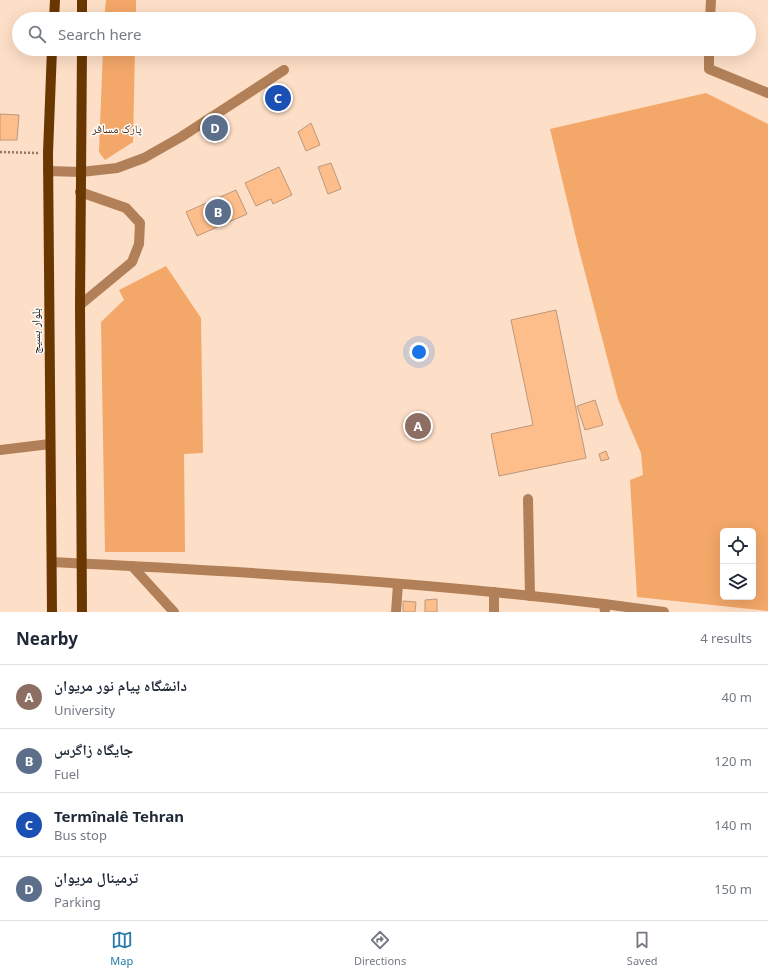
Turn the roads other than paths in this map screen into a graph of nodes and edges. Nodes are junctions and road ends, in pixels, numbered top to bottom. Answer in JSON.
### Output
{"nodes":[{"id":1,"x":55,"y":0,"type":"edge"},
{"id":2,"x":82,"y":0,"type":"edge"},
{"id":3,"x":711,"y":0,"type":"edge"},
{"id":4,"x":54,"y":12,"type":"edge"},
{"id":5,"x":82,"y":12,"type":"edge"},
{"id":6,"x":710,"y":12,"type":"edge"},
{"id":7,"x":52,"y":56,"type":"edge"},
{"id":8,"x":82,"y":56,"type":"edge"},
{"id":9,"x":709,"y":56,"type":"edge"},
{"id":10,"x":284,"y":70,"type":"dead end"},
{"id":11,"x":768,"y":93,"type":"edge"},
{"id":12,"x":48,"y":171,"type":"junction"},
{"id":13,"x":81,"y":172,"type":"junction"},
{"id":14,"x":80,"y":192,"type":"junction"},
{"id":15,"x":80,"y":305,"type":"junction"},
{"id":16,"x":50,"y":444,"type":"junction"},
{"id":17,"x":0,"y":450,"type":"edge"},
{"id":18,"x":528,"y":499,"type":"dead end"},
{"id":19,"x":52,"y":562,"type":"junction"},
{"id":20,"x":81,"y":563,"type":"junction"},
{"id":21,"x":132,"y":566,"type":"junction"},
{"id":22,"x":398,"y":584,"type":"junction"},
{"id":23,"x":494,"y":592,"type":"junction"},
{"id":24,"x":530,"y":596,"type":"junction"},
{"id":25,"x":604,"y":608,"type":"edge"},
{"id":26,"x":52,"y":612,"type":"edge"},
{"id":27,"x":82,"y":612,"type":"edge"},
{"id":28,"x":174,"y":612,"type":"edge"},
{"id":29,"x":396,"y":612,"type":"edge"},
{"id":30,"x":494,"y":612,"type":"edge"},
{"id":31,"x":664,"y":612,"type":"edge"}],
"edges":[{"from":1,"to":4,"type":"main road"},
{"from":2,"to":5,"type":"main road"},
{"from":3,"to":6,"type":"street"},
{"from":7,"to":12,"type":"main road","name":"بلوار بسیج"},
{"from":8,"to":13,"type":"main road"},
{"from":9,"to":11,"type":"street"},
{"from":10,"to":13,"type":"street"},
{"from":12,"to":13,"type":"street"},
{"from":12,"to":16,"type":"main road","name":"بلوار بسیج"},
{"from":13,"to":14,"type":"main road"},
{"from":14,"to":15,"type":"main road"},
{"from":14,"to":15,"type":"street"},
{"from":15,"to":20,"type":"main road"},
{"from":16,"to":17,"type":"street"},
{"from":16,"to":19,"type":"main road","name":"بلوار بسیج"},
{"from":18,"to":24,"type":"street"},
{"from":19,"to":20,"type":"street"},
{"from":19,"to":26,"type":"main road","name":"بلوار بسیج"},
{"from":20,"to":21,"type":"street"},
{"from":20,"to":27,"type":"main road"},
{"from":21,"to":22,"type":"street"},
{"from":21,"to":28,"type":"street"},
{"from":22,"to":23,"type":"street"},
{"from":22,"to":29,"type":"street"},
{"from":23,"to":24,"type":"street"},
{"from":23,"to":30,"type":"street"},
{"from":24,"to":25,"type":"street"},
{"from":25,"to":31,"type":"street"}]}
